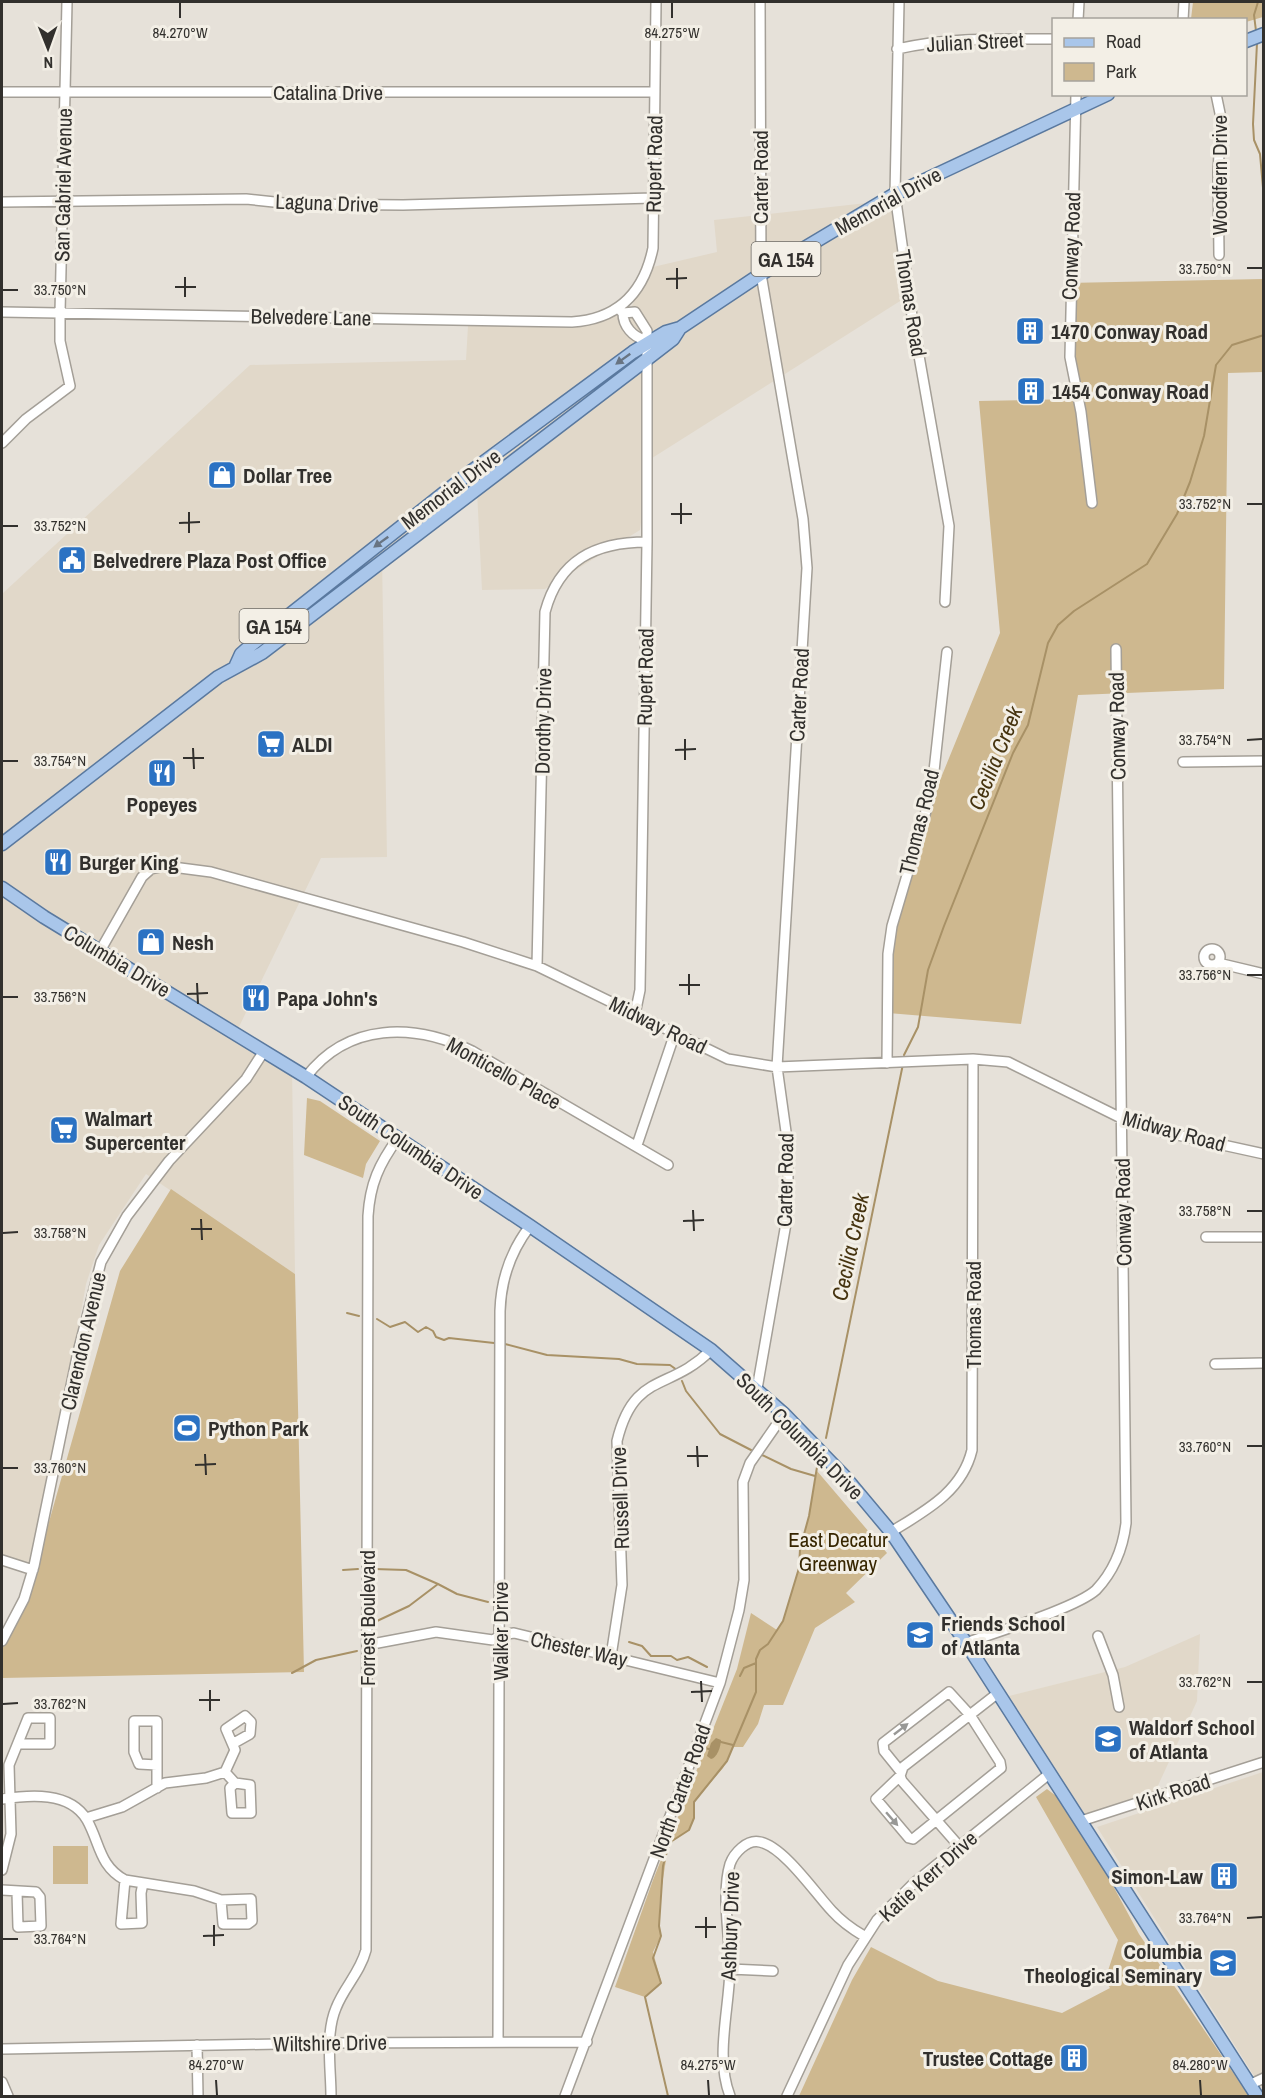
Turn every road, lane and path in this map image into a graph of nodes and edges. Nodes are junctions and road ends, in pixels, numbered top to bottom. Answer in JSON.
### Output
{"nodes":[{"id":1,"x":67,"y":2,"type":"edge"},
{"id":2,"x":656,"y":2,"type":"edge"},
{"id":3,"x":760,"y":2,"type":"edge"},
{"id":4,"x":899,"y":2,"type":"edge"},
{"id":5,"x":1079,"y":2,"type":"edge"},
{"id":6,"x":1184,"y":2,"type":"edge"},
{"id":7,"x":1078,"y":18,"type":"edge"},
{"id":8,"x":1184,"y":18,"type":"edge"},
{"id":9,"x":1263,"y":34,"type":"edge"},
{"id":10,"x":1052,"y":39,"type":"edge"},
{"id":11,"x":1247,"y":39,"type":"edge"},
{"id":12,"x":897,"y":49,"type":"junction"},
{"id":13,"x":64,"y":92,"type":"junction"},
{"id":14,"x":654,"y":92,"type":"junction"},
{"id":15,"x":2,"y":93,"type":"edge"},
{"id":16,"x":1076,"y":96,"type":"edge"},
{"id":17,"x":1103,"y":96,"type":"edge"},
{"id":18,"x":1216,"y":96,"type":"edge"},
{"id":19,"x":1075,"y":108,"type":"junction"},
{"id":20,"x":895,"y":194,"type":"junction"},
{"id":21,"x":653,"y":198,"type":"junction"},
{"id":22,"x":2,"y":202,"type":"edge"},
{"id":23,"x":62,"y":202,"type":"junction"},
{"id":24,"x":1219,"y":255,"type":"dead end"},
{"id":25,"x":761,"y":274,"type":"junction"},
{"id":26,"x":620,"y":310,"type":"junction"},
{"id":27,"x":2,"y":312,"type":"edge"},
{"id":28,"x":60,"y":312,"type":"junction"},
{"id":29,"x":680,"y":328,"type":"junction"},
{"id":30,"x":646,"y":342,"type":"junction"},
{"id":31,"x":647,"y":359,"type":"junction"},
{"id":32,"x":2,"y":443,"type":"edge"},
{"id":33,"x":1092,"y":503,"type":"dead end"},
{"id":34,"x":647,"y":542,"type":"junction"},
{"id":35,"x":945,"y":602,"type":"dead end"},
{"id":36,"x":1116,"y":649,"type":"dead end"},
{"id":37,"x":947,"y":652,"type":"dead end"},
{"id":38,"x":236,"y":665,"type":"junction"},
{"id":39,"x":1263,"y":761,"type":"edge"},
{"id":40,"x":1183,"y":762,"type":"dead end"},
{"id":41,"x":2,"y":844,"type":"edge"},
{"id":42,"x":2,"y":888,"type":"edge"},
{"id":43,"x":100,"y":951,"type":"junction"},
{"id":44,"x":1218,"y":963,"type":"dead end"},
{"id":45,"x":537,"y":966,"type":"junction"},
{"id":46,"x":1263,"y":974,"type":"edge"},
{"id":47,"x":634,"y":1014,"type":"junction"},
{"id":48,"x":675,"y":1033,"type":"junction"},
{"id":49,"x":264,"y":1051,"type":"junction"},
{"id":50,"x":973,"y":1059,"type":"junction"},
{"id":51,"x":887,"y":1063,"type":"junction"},
{"id":52,"x":777,"y":1067,"type":"junction"},
{"id":53,"x":306,"y":1077,"type":"junction"},
{"id":54,"x":1123,"y":1119,"type":"junction"},
{"id":55,"x":398,"y":1138,"type":"junction"},
{"id":56,"x":637,"y":1144,"type":"junction"},
{"id":57,"x":1263,"y":1154,"type":"edge"},
{"id":58,"x":668,"y":1165,"type":"dead end"},
{"id":59,"x":530,"y":1226,"type":"junction"},
{"id":60,"x":1206,"y":1237,"type":"dead end"},
{"id":61,"x":1263,"y":1237,"type":"edge"},
{"id":62,"x":711,"y":1350,"type":"junction"},
{"id":63,"x":1215,"y":1364,"type":"dead end"},
{"id":64,"x":1263,"y":1364,"type":"edge"},
{"id":65,"x":757,"y":1389,"type":"junction"},
{"id":66,"x":784,"y":1414,"type":"junction"},
{"id":67,"x":891,"y":1532,"type":"junction"},
{"id":68,"x":2,"y":1560,"type":"edge"},
{"id":69,"x":33,"y":1570,"type":"junction"},
{"id":70,"x":501,"y":1635,"type":"junction"},
{"id":71,"x":1098,"y":1636,"type":"dead end"},
{"id":72,"x":2,"y":1641,"type":"edge"},
{"id":73,"x":966,"y":1643,"type":"junction"},
{"id":74,"x":367,"y":1645,"type":"junction"},
{"id":75,"x":611,"y":1656,"type":"junction"},
{"id":76,"x":720,"y":1683,"type":"junction"},
{"id":77,"x":998,"y":1693,"type":"junction"},
{"id":78,"x":1119,"y":1707,"type":"dead end"},
{"id":79,"x":970,"y":1715,"type":"junction"},
{"id":80,"x":234,"y":1743,"type":"dead end"},
{"id":81,"x":19,"y":1744,"type":"dead end"},
{"id":82,"x":1263,"y":1762,"type":"edge"},
{"id":83,"x":157,"y":1765,"type":"junction"},
{"id":84,"x":225,"y":1772,"type":"junction"},
{"id":85,"x":900,"y":1774,"type":"junction"},
{"id":86,"x":1049,"y":1774,"type":"junction"},
{"id":87,"x":235,"y":1783,"type":"dead end"},
{"id":88,"x":157,"y":1788,"type":"junction"},
{"id":89,"x":6,"y":1799,"type":"edge"},
{"id":90,"x":86,"y":1818,"type":"junction"},
{"id":91,"x":936,"y":1821,"type":"junction"},
{"id":92,"x":1082,"y":1821,"type":"junction"},
{"id":93,"x":959,"y":1846,"type":"junction"},
{"id":94,"x":2,"y":1870,"type":"edge"},
{"id":95,"x":125,"y":1880,"type":"junction"},
{"id":96,"x":143,"y":1883,"type":"junction"},
{"id":97,"x":2,"y":1890,"type":"edge"},
{"id":98,"x":17,"y":1892,"type":"dead end"},
{"id":99,"x":221,"y":1900,"type":"dead end"},
{"id":100,"x":864,"y":1936,"type":"junction"},
{"id":101,"x":730,"y":1969,"type":"junction"},
{"id":102,"x":773,"y":1971,"type":"dead end"},
{"id":103,"x":498,"y":2042,"type":"junction"},
{"id":104,"x":587,"y":2042,"type":"junction"},
{"id":105,"x":331,"y":2043,"type":"junction"},
{"id":106,"x":198,"y":2045,"type":"junction"},
{"id":107,"x":2,"y":2049,"type":"edge"},
{"id":108,"x":1263,"y":2078,"type":"edge"},
{"id":109,"x":2,"y":2082,"type":"edge"},
{"id":110,"x":1249,"y":2085,"type":"junction"},
{"id":111,"x":8,"y":2097,"type":"edge"},
{"id":112,"x":198,"y":2097,"type":"edge"},
{"id":113,"x":331,"y":2097,"type":"edge"},
{"id":114,"x":566,"y":2097,"type":"edge"},
{"id":115,"x":730,"y":2097,"type":"edge"},
{"id":116,"x":787,"y":2097,"type":"edge"},
{"id":117,"x":1257,"y":2097,"type":"edge"}],
"edges":[{"from":1,"to":13,"type":"street","name":"San Gabriel Avenue"},
{"from":2,"to":14,"type":"street","name":"Rupert Road"},
{"from":3,"to":25,"type":"street","name":"Carter Road"},
{"from":4,"to":12,"type":"street","name":"Thomas Road"},
{"from":5,"to":7,"type":"street"},
{"from":6,"to":8,"type":"street"},
{"from":9,"to":11,"type":"main road"},
{"from":10,"to":12,"type":"street","name":"Julian Street"},
{"from":12,"to":20,"type":"street","name":"Thomas Road"},
{"from":13,"to":14,"type":"street","name":"Catalina Drive"},
{"from":13,"to":15,"type":"street","name":"Catalina Drive"},
{"from":13,"to":23,"type":"street","name":"San Gabriel Avenue"},
{"from":14,"to":21,"type":"street","name":"Rupert Road"},
{"from":16,"to":19,"type":"street","name":"Conway Road"},
{"from":17,"to":19,"type":"main road","name":"Memorial Drive","number":"GA 154"},
{"from":18,"to":24,"type":"street","name":"Woodfern Drive"},
{"from":19,"to":20,"type":"main road","name":"Memorial Drive","number":"GA 154"},
{"from":19,"to":33,"type":"street","name":"Conway Road"},
{"from":20,"to":25,"type":"main road","name":"Memorial Drive","number":"GA 154"},
{"from":20,"to":35,"type":"street","name":"Thomas Road"},
{"from":21,"to":23,"type":"street","name":"Laguna Drive"},
{"from":21,"to":26,"type":"street","name":"Rupert Road"},
{"from":22,"to":23,"type":"street","name":"Laguna Drive"},
{"from":23,"to":28,"type":"street","name":"San Gabriel Avenue"},
{"from":25,"to":29,"type":"main road","name":"Memorial Drive","number":"GA 154"},
{"from":25,"to":52,"type":"street","name":"Carter Road"},
{"from":26,"to":28,"type":"street","name":"Belvedere Lane"},
{"from":26,"to":30,"type":"street"},
{"from":26,"to":30,"type":"street","name":"Rupert Road"},
{"from":27,"to":28,"type":"street","name":"Belvedere Lane"},
{"from":28,"to":32,"type":"street","name":"San Gabriel Avenue"},
{"from":29,"to":30,"type":"main road","name":"Memorial Drive","number":"GA 154"},
{"from":29,"to":31,"type":"main road","name":"Memorial Drive","number":"GA 154"},
{"from":30,"to":31,"type":"street","name":"Rupert Road"},
{"from":30,"to":38,"type":"main road","name":"Memorial Drive","number":"GA 154","one_way":true},
{"from":31,"to":34,"type":"street","name":"Rupert Road"},
{"from":31,"to":38,"type":"main road","name":"Memorial Drive","number":"GA 154"},
{"from":34,"to":45,"type":"street","name":"Dorothy Drive"},
{"from":34,"to":47,"type":"street","name":"Rupert Road"},
{"from":36,"to":54,"type":"street","name":"Conway Road"},
{"from":37,"to":51,"type":"street","name":"Thomas Road"},
{"from":38,"to":41,"type":"main road","name":"Memorial Drive","number":"GA 154"},
{"from":39,"to":40,"type":"street"},
{"from":42,"to":43,"type":"main road","name":"Columbia Drive"},
{"from":43,"to":45,"type":"street","name":"Midway Road"},
{"from":43,"to":49,"type":"main road","name":"Columbia Drive"},
{"from":44,"to":46,"type":"street"},
{"from":45,"to":47,"type":"street","name":"Midway Road"},
{"from":47,"to":48,"type":"street","name":"Midway Road"},
{"from":48,"to":52,"type":"street","name":"Midway Road"},
{"from":48,"to":56,"type":"street"},
{"from":49,"to":53,"type":"main road","name":"South Columbia Drive"},
{"from":49,"to":69,"type":"street","name":"Clarendon Avenue"},
{"from":50,"to":51,"type":"street","name":"Midway Road"},
{"from":50,"to":54,"type":"street","name":"Midway Road"},
{"from":50,"to":67,"type":"street","name":"Thomas Road"},
{"from":51,"to":52,"type":"street","name":"Midway Road"},
{"from":52,"to":65,"type":"street","name":"Carter Road"},
{"from":53,"to":55,"type":"main road","name":"South Columbia Drive"},
{"from":53,"to":56,"type":"street","name":"Monticello Place"},
{"from":54,"to":57,"type":"street","name":"Midway Road"},
{"from":54,"to":73,"type":"street","name":"Conway Road"},
{"from":55,"to":59,"type":"main road","name":"South Columbia Drive"},
{"from":55,"to":74,"type":"street","name":"Forrest Boulevard"},
{"from":56,"to":58,"type":"street","name":"Monticello Place"},
{"from":59,"to":62,"type":"main road","name":"South Columbia Drive"},
{"from":59,"to":70,"type":"street","name":"Walker Drive"},
{"from":60,"to":61,"type":"street"},
{"from":62,"to":65,"type":"main road","name":"South Columbia Drive"},
{"from":62,"to":75,"type":"street","name":"Russell Drive"},
{"from":63,"to":64,"type":"street"},
{"from":65,"to":66,"type":"main road","name":"South Columbia Drive"},
{"from":66,"to":67,"type":"main road","name":"South Columbia Drive"},
{"from":66,"to":76,"type":"street","name":"North Carter Road"},
{"from":67,"to":73,"type":"main road","name":"South Columbia Drive"},
{"from":68,"to":69,"type":"street"},
{"from":69,"to":72,"type":"street","name":"Clarendon Avenue"},
{"from":70,"to":74,"type":"street","name":"Chester Way"},
{"from":70,"to":75,"type":"street","name":"Chester Way"},
{"from":70,"to":103,"type":"street","name":"Walker Drive"},
{"from":71,"to":78,"type":"street"},
{"from":73,"to":77,"type":"main road","name":"South Columbia Drive"},
{"from":74,"to":105,"type":"street","name":"Forrest Boulevard"},
{"from":75,"to":76,"type":"street","name":"Chester Way"},
{"from":76,"to":104,"type":"street","name":"North Carter Road"},
{"from":77,"to":79,"type":"street"},
{"from":77,"to":86,"type":"main road","name":"South Columbia Drive"},
{"from":79,"to":85,"type":"street"},
{"from":85,"to":79,"type":"street","one_way":true},
{"from":79,"to":91,"type":"street"},
{"from":80,"to":84,"type":"street"},
{"from":81,"to":89,"type":"street"},
{"from":82,"to":92,"type":"street","name":"Kirk Road"},
{"from":83,"to":83,"type":"street"},
{"from":83,"to":88,"type":"street"},
{"from":84,"to":87,"type":"street"},
{"from":84,"to":88,"type":"street"},
{"from":85,"to":91,"type":"street"},
{"from":85,"to":91,"type":"street","one_way":true},
{"from":86,"to":92,"type":"main road","name":"South Columbia Drive"},
{"from":86,"to":93,"type":"street","name":"Katie Kerr Drive"},
{"from":88,"to":90,"type":"street"},
{"from":89,"to":90,"type":"street"},
{"from":89,"to":94,"type":"street"},
{"from":90,"to":95,"type":"street"},
{"from":91,"to":93,"type":"street"},
{"from":92,"to":110,"type":"main road","name":"South Columbia Drive"},
{"from":93,"to":100,"type":"street","name":"Katie Kerr Drive"},
{"from":95,"to":96,"type":"street"},
{"from":95,"to":96,"type":"street"},
{"from":96,"to":99,"type":"street"},
{"from":97,"to":98,"type":"street"},
{"from":100,"to":101,"type":"street","name":"Ashbury Drive"},
{"from":100,"to":116,"type":"street","name":"Katie Kerr Drive"},
{"from":101,"to":102,"type":"street"},
{"from":101,"to":115,"type":"street","name":"Ashbury Drive"},
{"from":103,"to":104,"type":"street","name":"Wiltshire Drive"},
{"from":103,"to":105,"type":"street","name":"Wiltshire Drive"},
{"from":104,"to":114,"type":"street","name":"North Carter Road"},
{"from":105,"to":106,"type":"street","name":"Wiltshire Drive"},
{"from":105,"to":113,"type":"street","name":"Forrest Boulevard"},
{"from":106,"to":107,"type":"street","name":"Wiltshire Drive"},
{"from":106,"to":112,"type":"street"},
{"from":108,"to":110,"type":"street"},
{"from":109,"to":111,"type":"street"},
{"from":110,"to":117,"type":"main road","name":"South Columbia Drive"}]}
